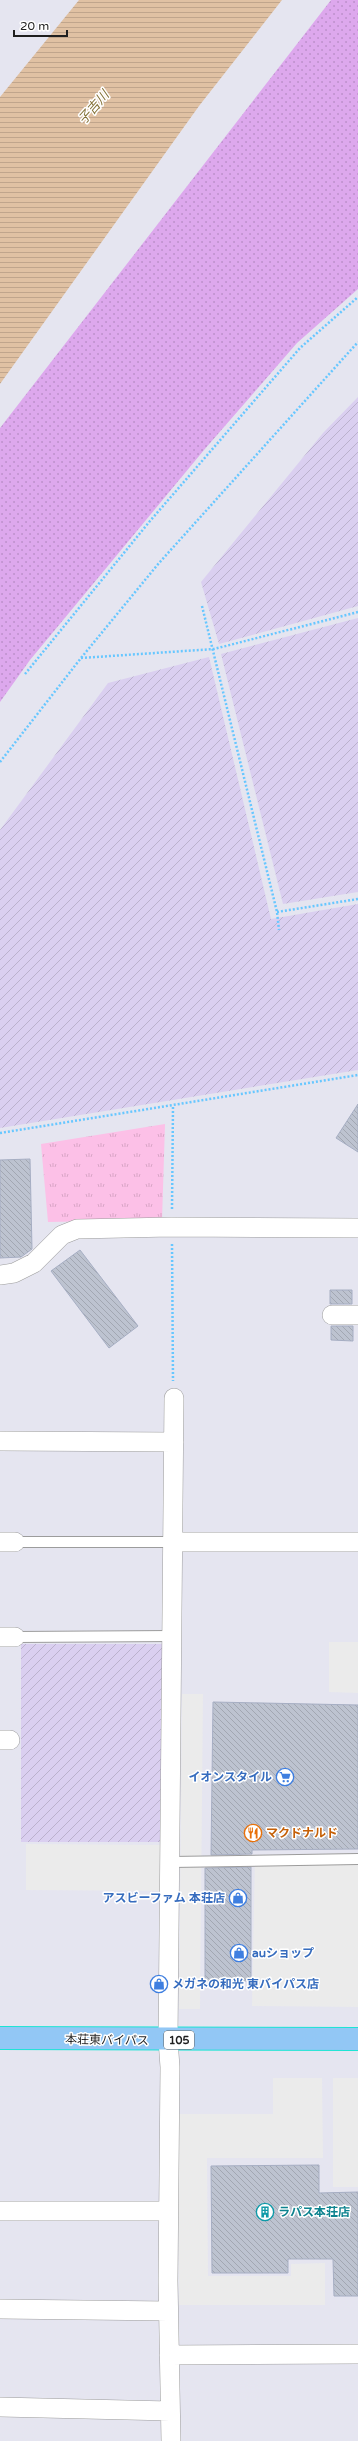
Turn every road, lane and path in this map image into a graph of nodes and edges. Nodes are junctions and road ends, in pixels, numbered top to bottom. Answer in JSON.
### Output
{"nodes":[{"id":1,"x":358,"y":297,"type":"edge"},
{"id":2,"x":358,"y":342,"type":"edge"},
{"id":3,"x":202,"y":606,"type":"dead end"},
{"id":4,"x":358,"y":612,"type":"edge"},
{"id":5,"x":214,"y":649,"type":"junction"},
{"id":6,"x":81,"y":658,"type":"junction"},
{"id":7,"x":25,"y":674,"type":"dead end"},
{"id":8,"x":0,"y":762,"type":"edge"},
{"id":9,"x":358,"y":899,"type":"edge"},
{"id":10,"x":277,"y":912,"type":"junction"},
{"id":11,"x":279,"y":930,"type":"dead end"},
{"id":12,"x":358,"y":1075,"type":"edge"},
{"id":13,"x":173,"y":1106,"type":"junction"},
{"id":14,"x":0,"y":1133,"type":"edge"},
{"id":15,"x":172,"y":1227,"type":"junction"},
{"id":16,"x":358,"y":1228,"type":"edge"},
{"id":17,"x":0,"y":1274,"type":"edge"},
{"id":18,"x":332,"y":1315,"type":"dead end"},
{"id":19,"x":358,"y":1315,"type":"edge"},
{"id":20,"x":174,"y":1398,"type":"joint"},
{"id":21,"x":0,"y":1442,"type":"edge"},
{"id":22,"x":174,"y":1442,"type":"junction"},
{"id":23,"x":7,"y":1542,"type":"edge"},
{"id":24,"x":174,"y":1542,"type":"junction"},
{"id":25,"x":358,"y":1542,"type":"edge"},
{"id":26,"x":173,"y":1636,"type":"junction"},
{"id":27,"x":8,"y":1637,"type":"edge"},
{"id":28,"x":358,"y":1859,"type":"edge"},
{"id":29,"x":170,"y":1862,"type":"junction"},
{"id":30,"x":0,"y":2038,"type":"edge"},
{"id":31,"x":358,"y":2039,"type":"edge"},
{"id":32,"x":168,"y":2040,"type":"junction"},
{"id":33,"x":0,"y":2211,"type":"edge"},
{"id":34,"x":168,"y":2211,"type":"junction"},
{"id":35,"x":0,"y":2309,"type":"edge"},
{"id":36,"x":168,"y":2311,"type":"junction"},
{"id":37,"x":358,"y":2354,"type":"edge"},
{"id":38,"x":169,"y":2355,"type":"junction"},
{"id":39,"x":0,"y":2407,"type":"edge"},
{"id":40,"x":170,"y":2411,"type":"junction"},
{"id":41,"x":171,"y":2441,"type":"edge"}],
"edges":[{"from":1,"to":7,"type":"path"},
{"from":2,"to":6,"type":"path"},
{"from":3,"to":5,"type":"path"},
{"from":4,"to":5,"type":"path"},
{"from":5,"to":6,"type":"path"},
{"from":5,"to":10,"type":"path"},
{"from":6,"to":8,"type":"path"},
{"from":9,"to":10,"type":"path"},
{"from":10,"to":11,"type":"path"},
{"from":12,"to":13,"type":"path"},
{"from":13,"to":14,"type":"path"},
{"from":13,"to":15,"type":"path"},
{"from":15,"to":16,"type":"street"},
{"from":15,"to":17,"type":"street"},
{"from":15,"to":20,"type":"path"},
{"from":18,"to":19,"type":"street"},
{"from":20,"to":22,"type":"street"},
{"from":21,"to":22,"type":"street"},
{"from":22,"to":24,"type":"street"},
{"from":23,"to":24,"type":"lane"},
{"from":24,"to":25,"type":"street"},
{"from":24,"to":26,"type":"street"},
{"from":26,"to":27,"type":"lane"},
{"from":26,"to":29,"type":"street"},
{"from":28,"to":29,"type":"lane"},
{"from":29,"to":32,"type":"street"},
{"from":30,"to":32,"type":"highway","name":"本荘東バイパス","number":"105"},
{"from":31,"to":32,"type":"highway","name":"本荘東バイパス","number":"105"},
{"from":32,"to":34,"type":"street"},
{"from":33,"to":34,"type":"street"},
{"from":34,"to":36,"type":"street"},
{"from":35,"to":36,"type":"street"},
{"from":36,"to":38,"type":"street"},
{"from":37,"to":38,"type":"street"},
{"from":38,"to":40,"type":"street"},
{"from":39,"to":40,"type":"street"},
{"from":40,"to":41,"type":"street"}]}
